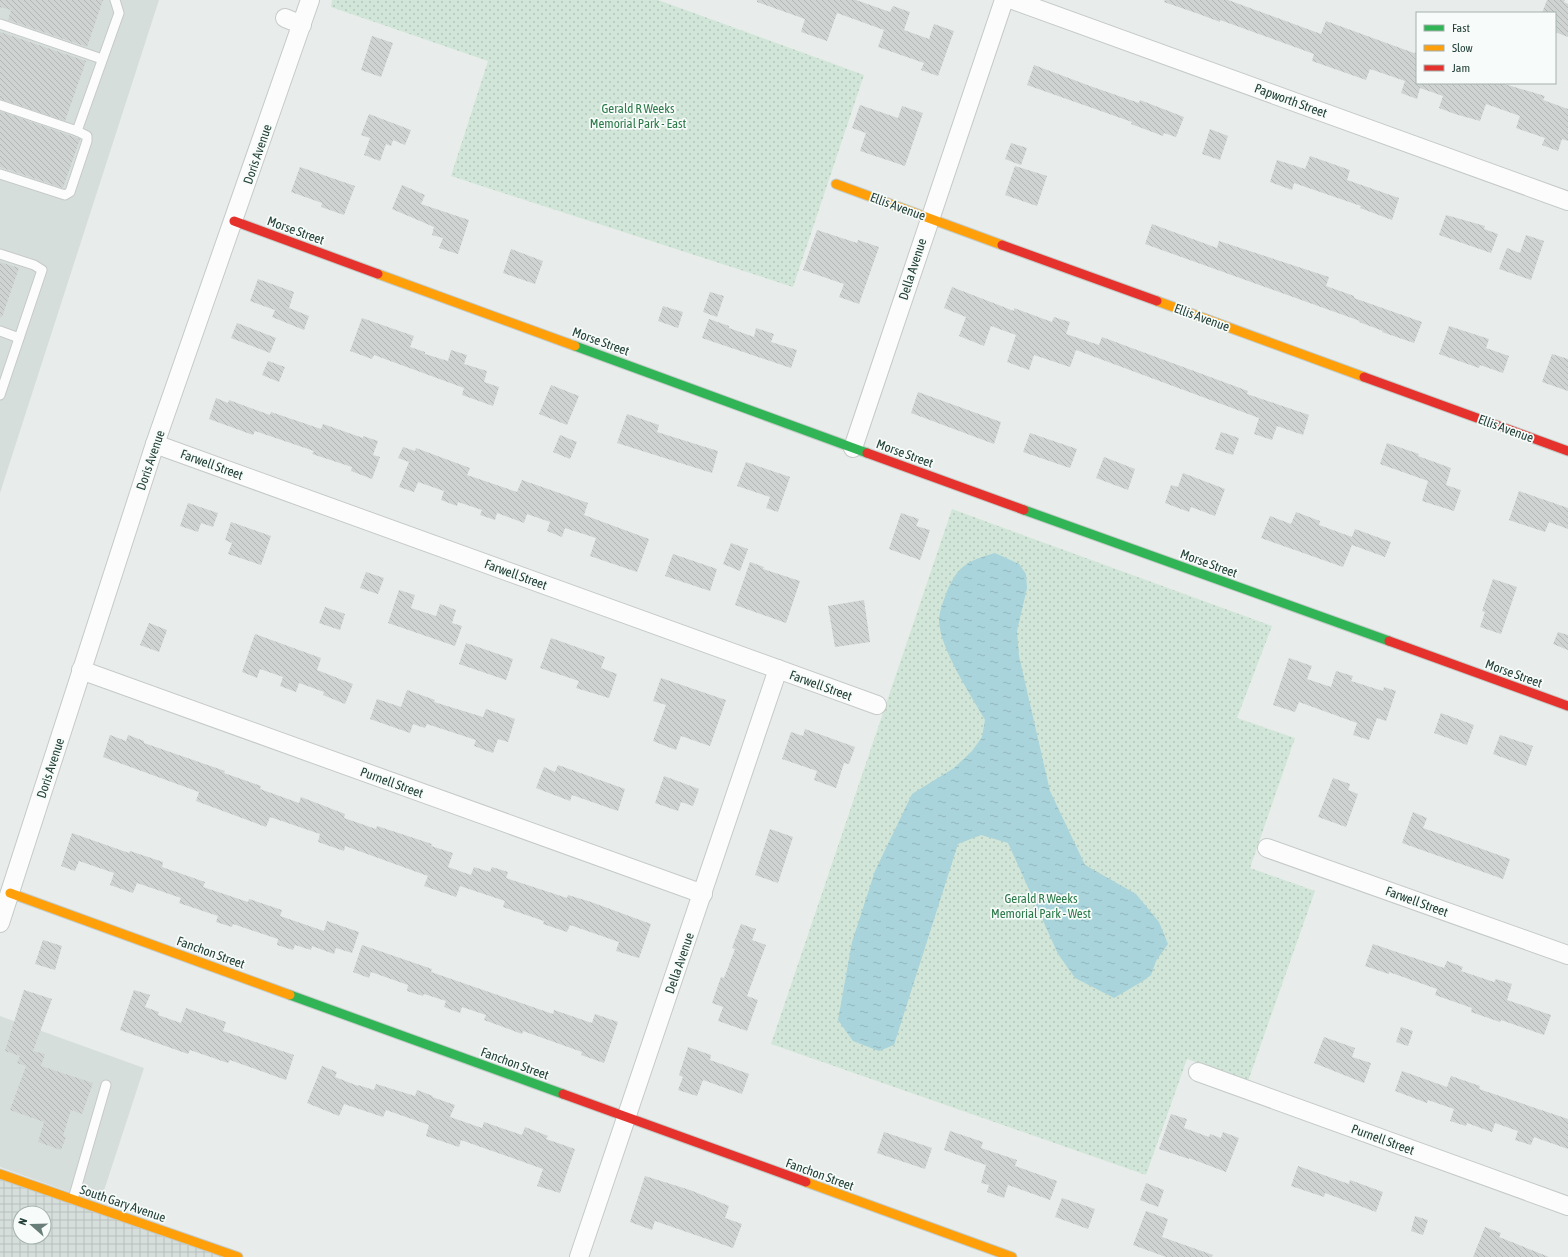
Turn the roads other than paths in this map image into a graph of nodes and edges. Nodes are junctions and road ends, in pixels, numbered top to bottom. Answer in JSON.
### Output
{"nodes":[{"id":1,"x":115,"y":0,"type":"edge"},
{"id":2,"x":310,"y":0,"type":"edge"},
{"id":3,"x":1004,"y":0,"type":"edge"},
{"id":4,"x":1013,"y":0,"type":"edge"},
{"id":5,"x":285,"y":18,"type":"dead end"},
{"id":6,"x":0,"y":24,"type":"edge"},
{"id":7,"x":302,"y":24,"type":"junction"},
{"id":8,"x":102,"y":59,"type":"junction"},
{"id":9,"x":0,"y":105,"type":"edge"},
{"id":10,"x":77,"y":131,"type":"junction"},
{"id":11,"x":0,"y":174,"type":"edge"},
{"id":12,"x":836,"y":184,"type":"dead end"},
{"id":13,"x":1568,"y":201,"type":"edge"},
{"id":14,"x":930,"y":218,"type":"junction"},
{"id":15,"x":234,"y":221,"type":"junction"},
{"id":16,"x":0,"y":254,"type":"edge"},
{"id":17,"x":0,"y":332,"type":"edge"},
{"id":18,"x":19,"y":338,"type":"junction"},
{"id":19,"x":0,"y":395,"type":"edge"},
{"id":20,"x":155,"y":444,"type":"junction"},
{"id":21,"x":853,"y":448,"type":"junction"},
{"id":22,"x":1568,"y":451,"type":"edge"},
{"id":23,"x":81,"y":670,"type":"junction"},
{"id":24,"x":778,"y":670,"type":"junction"},
{"id":25,"x":877,"y":705,"type":"dead end"},
{"id":26,"x":1568,"y":706,"type":"edge"},
{"id":27,"x":1267,"y":848,"type":"dead end"},
{"id":28,"x":10,"y":893,"type":"junction"},
{"id":29,"x":703,"y":894,"type":"junction"},
{"id":30,"x":0,"y":923,"type":"edge"},
{"id":31,"x":1568,"y":955,"type":"edge"},
{"id":32,"x":1198,"y":1072,"type":"dead end"},
{"id":33,"x":106,"y":1085,"type":"dead end"},
{"id":34,"x":627,"y":1118,"type":"junction"},
{"id":35,"x":0,"y":1174,"type":"edge"},
{"id":36,"x":73,"y":1199,"type":"junction"},
{"id":37,"x":1568,"y":1206,"type":"edge"},
{"id":38,"x":238,"y":1257,"type":"edge"},
{"id":39,"x":580,"y":1257,"type":"edge"},
{"id":40,"x":1012,"y":1257,"type":"edge"}],
"edges":[{"from":1,"to":8,"type":"lane"},
{"from":2,"to":7,"type":"street","name":"Doris Avenue"},
{"from":3,"to":14,"type":"street","name":"Della Avenue"},
{"from":4,"to":13,"type":"street","name":"Papworth Street"},
{"from":5,"to":7,"type":"street"},
{"from":6,"to":8,"type":"lane"},
{"from":7,"to":15,"type":"street","name":"Doris Avenue"},
{"from":8,"to":10,"type":"lane"},
{"from":9,"to":10,"type":"lane"},
{"from":10,"to":11,"type":"lane"},
{"from":12,"to":14,"type":"street","name":"Ellis Avenue"},
{"from":14,"to":21,"type":"street","name":"Della Avenue"},
{"from":14,"to":22,"type":"street","name":"Ellis Avenue"},
{"from":15,"to":20,"type":"street","name":"Doris Avenue"},
{"from":15,"to":21,"type":"street","name":"Morse Street"},
{"from":16,"to":18,"type":"lane"},
{"from":17,"to":18,"type":"lane"},
{"from":18,"to":19,"type":"lane"},
{"from":20,"to":23,"type":"street","name":"Doris Avenue"},
{"from":20,"to":24,"type":"street","name":"Farwell Street"},
{"from":21,"to":26,"type":"street","name":"Morse Street"},
{"from":23,"to":28,"type":"street","name":"Doris Avenue"},
{"from":23,"to":29,"type":"street","name":"Purnell Street"},
{"from":24,"to":25,"type":"street","name":"Farwell Street"},
{"from":24,"to":29,"type":"street","name":"Della Avenue"},
{"from":27,"to":31,"type":"street","name":"Farwell Street"},
{"from":28,"to":30,"type":"street","name":"Doris Avenue"},
{"from":28,"to":34,"type":"street","name":"Fanchon Street"},
{"from":29,"to":34,"type":"street","name":"Della Avenue"},
{"from":32,"to":37,"type":"street","name":"Purnell Street"},
{"from":33,"to":36,"type":"lane"},
{"from":34,"to":39,"type":"street","name":"Della Avenue"},
{"from":34,"to":40,"type":"street","name":"Fanchon Street"},
{"from":35,"to":36,"type":"street","name":"South Gary Avenue"},
{"from":36,"to":38,"type":"street","name":"South Gary Avenue"}]}
